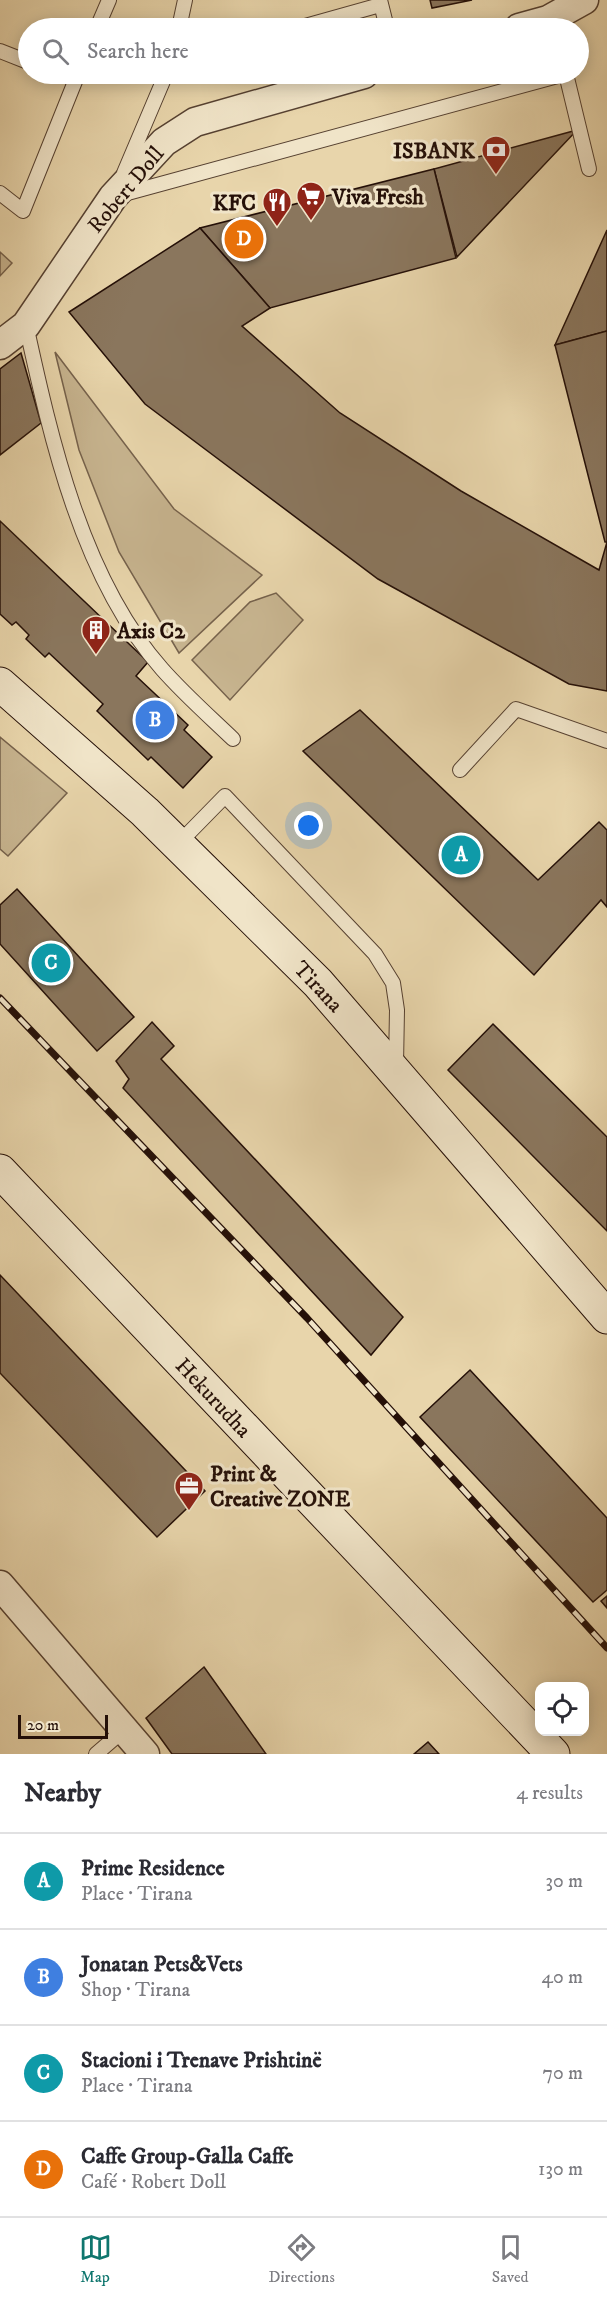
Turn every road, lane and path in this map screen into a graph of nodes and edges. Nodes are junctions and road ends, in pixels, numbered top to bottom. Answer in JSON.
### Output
{"nodes":[{"id":1,"x":109,"y":0,"type":"edge"},
{"id":2,"x":185,"y":0,"type":"edge"},
{"id":3,"x":354,"y":0,"type":"edge"},
{"id":4,"x":584,"y":0,"type":"edge"},
{"id":5,"x":380,"y":3,"type":"edge"},
{"id":6,"x":101,"y":18,"type":"edge"},
{"id":7,"x":181,"y":18,"type":"edge"},
{"id":8,"x":331,"y":18,"type":"edge"},
{"id":9,"x":384,"y":18,"type":"edge"},
{"id":10,"x":556,"y":18,"type":"edge"},
{"id":11,"x":0,"y":51,"type":"edge"},
{"id":12,"x":18,"y":58,"type":"edge"},
{"id":13,"x":74,"y":84,"type":"edge"},
{"id":14,"x":162,"y":84,"type":"edge"},
{"id":15,"x":329,"y":84,"type":"edge"},
{"id":16,"x":511,"y":84,"type":"edge"},
{"id":17,"x":568,"y":84,"type":"edge"},
{"id":18,"x":589,"y":169,"type":"dead end"},
{"id":19,"x":0,"y":193,"type":"edge"},
{"id":20,"x":114,"y":196,"type":"junction"},
{"id":21,"x":26,"y":325,"type":"junction"},
{"id":22,"x":0,"y":345,"type":"edge"},
{"id":23,"x":0,"y":684,"type":"edge"},
{"id":24,"x":233,"y":739,"type":"dead end"},
{"id":25,"x":607,"y":741,"type":"edge"},
{"id":26,"x":460,"y":770,"type":"dead end"},
{"id":27,"x":178,"y":844,"type":"junction"},
{"id":28,"x":396,"y":1070,"type":"junction"},
{"id":29,"x":16,"y":1194,"type":"edge"},
{"id":30,"x":607,"y":1317,"type":"edge"},
{"id":31,"x":0,"y":1584,"type":"edge"},
{"id":32,"x":125,"y":1728,"type":"junction"},
{"id":33,"x":96,"y":1754,"type":"edge"},
{"id":34,"x":145,"y":1754,"type":"edge"},
{"id":35,"x":553,"y":1754,"type":"edge"}],
"edges":[{"from":1,"to":6,"type":"lane"},
{"from":2,"to":7,"type":"lane"},
{"from":3,"to":5,"type":"lane"},
{"from":4,"to":10,"type":"street"},
{"from":5,"to":8,"type":"lane"},
{"from":5,"to":9,"type":"lane"},
{"from":11,"to":12,"type":"lane"},
{"from":13,"to":19,"type":"lane"},
{"from":14,"to":20,"type":"lane"},
{"from":15,"to":20,"type":"street","name":"Robert Doll"},
{"from":16,"to":20,"type":"lane"},
{"from":17,"to":18,"type":"lane"},
{"from":20,"to":21,"type":"street","name":"Robert Doll"},
{"from":21,"to":22,"type":"street","name":"Robert Doll"},
{"from":21,"to":24,"type":"lane"},
{"from":23,"to":27,"type":"main road","name":"Tirana"},
{"from":25,"to":26,"type":"lane"},
{"from":27,"to":28,"type":"main road","name":"Tirana"},
{"from":27,"to":28,"type":"lane"},
{"from":28,"to":30,"type":"main road","name":"Tirana"},
{"from":29,"to":35,"type":"main road","name":"Hekurudha"},
{"from":31,"to":32,"type":"street"},
{"from":32,"to":33,"type":"lane"},
{"from":32,"to":34,"type":"street"}]}
